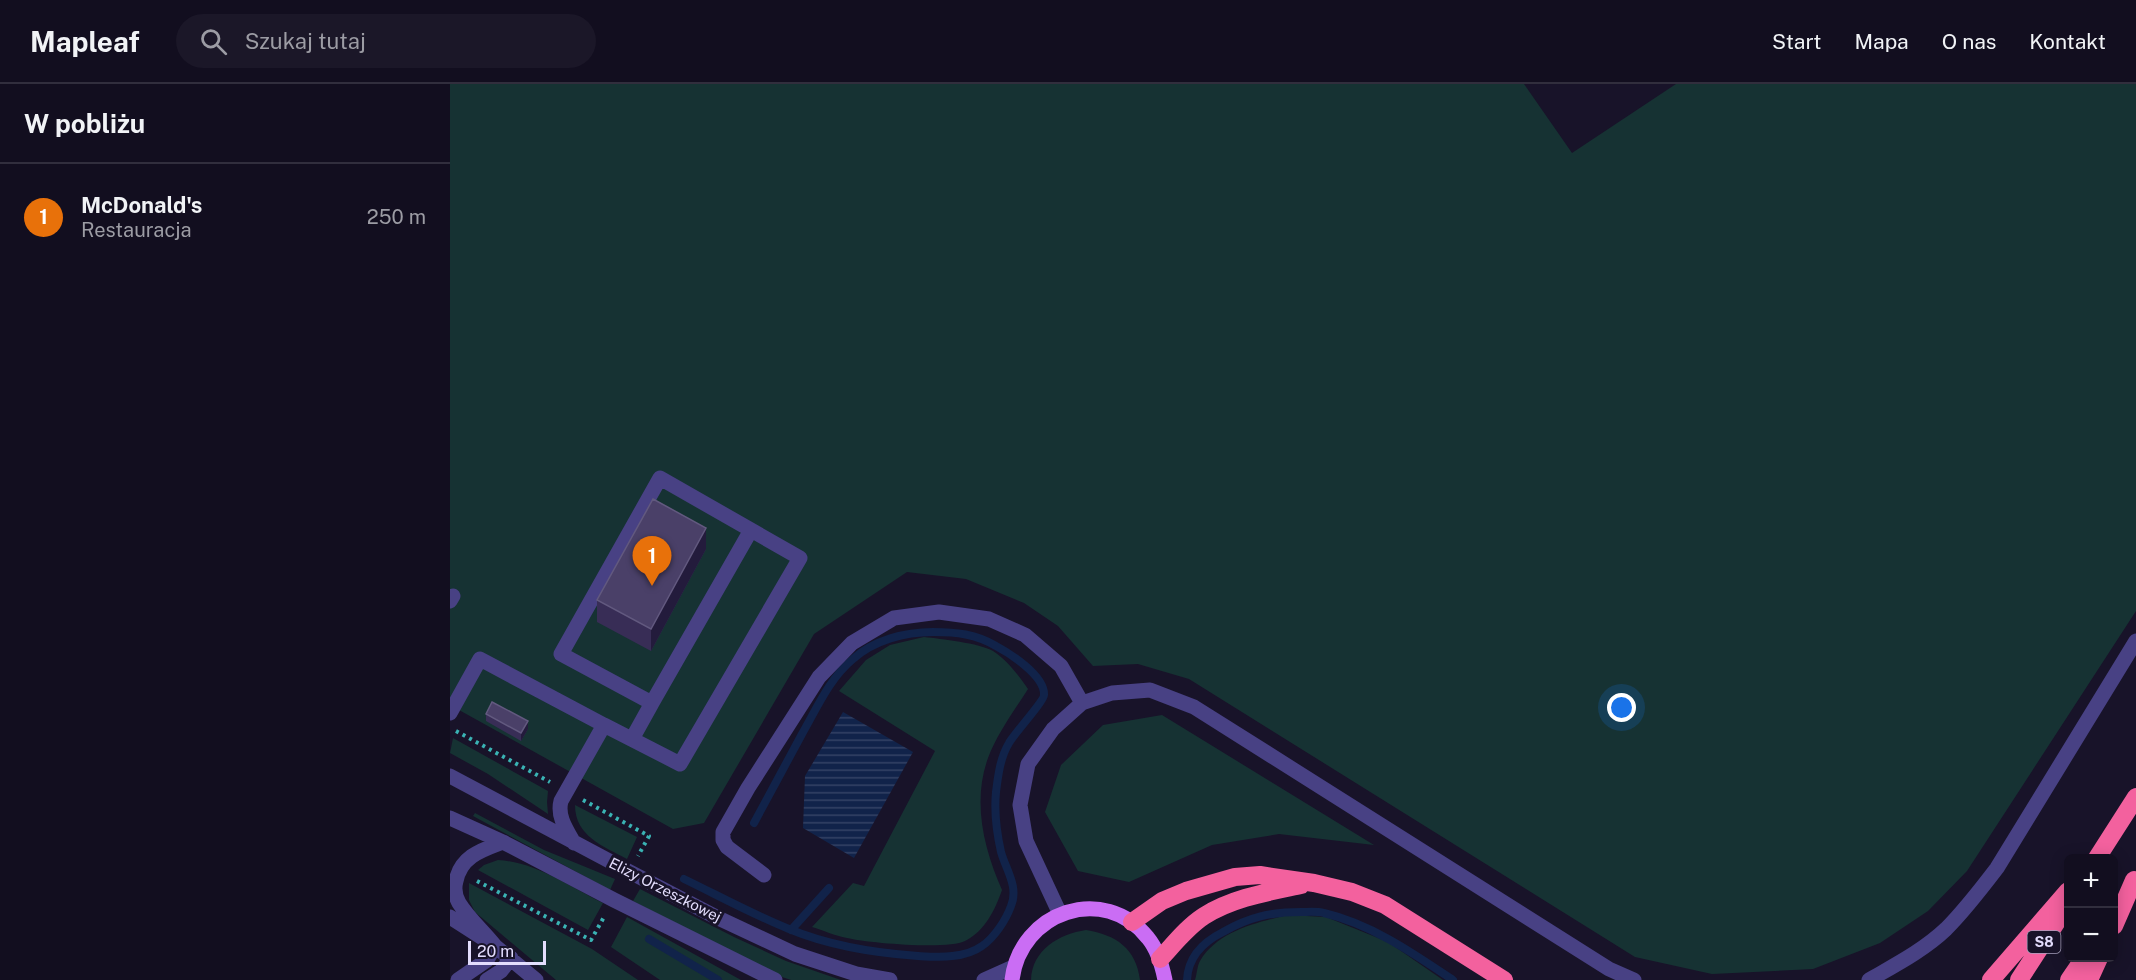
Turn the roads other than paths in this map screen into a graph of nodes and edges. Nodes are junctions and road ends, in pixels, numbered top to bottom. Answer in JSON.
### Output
{"nodes":[{"id":1,"x":751,"y":530,"type":"junction"},
{"id":2,"x":2136,"y":641,"type":"edge"},
{"id":3,"x":652,"y":703,"type":"junction"},
{"id":4,"x":1082,"y":703,"type":"junction"},
{"id":5,"x":450,"y":713,"type":"edge"},
{"id":6,"x":604,"y":725,"type":"junction"},
{"id":7,"x":632,"y":739,"type":"junction"},
{"id":8,"x":450,"y":776,"type":"edge"},
{"id":9,"x":475,"y":789,"type":"junction"},
{"id":10,"x":450,"y":790,"type":"edge"},
{"id":11,"x":2136,"y":797,"type":"edge"},
{"id":12,"x":450,"y":818,"type":"edge"},
{"id":13,"x":503,"y":842,"type":"junction"},
{"id":14,"x":574,"y":843,"type":"junction"},
{"id":15,"x":2100,"y":854,"type":"edge"},
{"id":16,"x":764,"y":875,"type":"dead end"},
{"id":17,"x":2135,"y":879,"type":"edge"},
{"id":18,"x":1314,"y":882,"type":"junction"},
{"id":19,"x":2064,"y":896,"type":"edge"},
{"id":20,"x":2065,"y":908,"type":"edge"},
{"id":21,"x":2117,"y":908,"type":"edge"},
{"id":22,"x":1060,"y":914,"type":"junction"},
{"id":23,"x":450,"y":917,"type":"edge"},
{"id":24,"x":2118,"y":917,"type":"edge"},
{"id":25,"x":1132,"y":922,"type":"junction"},
{"id":26,"x":495,"y":946,"type":"junction"},
{"id":27,"x":510,"y":958,"type":"junction"},
{"id":28,"x":1160,"y":959,"type":"junction"},
{"id":29,"x":2081,"y":962,"type":"edge"},
{"id":30,"x":2098,"y":962,"type":"edge"},
{"id":31,"x":1012,"y":974,"type":"edge"},
{"id":32,"x":458,"y":980,"type":"edge"},
{"id":33,"x":487,"y":980,"type":"edge"},
{"id":34,"x":536,"y":980,"type":"edge"},
{"id":35,"x":775,"y":980,"type":"edge"},
{"id":36,"x":890,"y":980,"type":"edge"},
{"id":37,"x":984,"y":980,"type":"edge"},
{"id":38,"x":1165,"y":980,"type":"edge"},
{"id":39,"x":1504,"y":980,"type":"edge"},
{"id":40,"x":1634,"y":980,"type":"edge"},
{"id":41,"x":1869,"y":980,"type":"edge"},
{"id":42,"x":1991,"y":980,"type":"edge"},
{"id":43,"x":2019,"y":980,"type":"edge"},
{"id":44,"x":2069,"y":980,"type":"edge"},
{"id":45,"x":2090,"y":980,"type":"edge"}],
"edges":[{"from":1,"to":3,"type":"street"},
{"from":1,"to":3,"type":"street"},
{"from":1,"to":7,"type":"street"},
{"from":2,"to":41,"type":"street"},
{"from":3,"to":7,"type":"street"},
{"from":4,"to":16,"type":"street"},
{"from":4,"to":22,"type":"street"},
{"from":4,"to":40,"type":"street"},
{"from":5,"to":6,"type":"street"},
{"from":6,"to":7,"type":"street"},
{"from":6,"to":14,"type":"street"},
{"from":8,"to":9,"type":"street","name":"Elizy Orzeszkowej"},
{"from":9,"to":10,"type":"street"},
{"from":9,"to":14,"type":"street","name":"Elizy Orzeszkowej"},
{"from":11,"to":15,"type":"highway"},
{"from":12,"to":13,"type":"street"},
{"from":13,"to":26,"type":"street"},
{"from":13,"to":35,"type":"street"},
{"from":14,"to":36,"type":"street","name":"Elizy Orzeszkowej"},
{"from":17,"to":21,"type":"highway"},
{"from":17,"to":24,"type":"highway"},
{"from":18,"to":25,"type":"highway"},
{"from":18,"to":28,"type":"highway"},
{"from":18,"to":39,"type":"highway"},
{"from":19,"to":42,"type":"highway"},
{"from":20,"to":43,"type":"highway","number":"S8"},
{"from":22,"to":25,"type":"main road"},
{"from":22,"to":31,"type":"main road"},
{"from":23,"to":26,"type":"street"},
{"from":25,"to":28,"type":"main road"},
{"from":26,"to":27,"type":"street"},
{"from":26,"to":32,"type":"street"},
{"from":27,"to":33,"type":"street"},
{"from":27,"to":34,"type":"street"},
{"from":28,"to":38,"type":"main road"},
{"from":29,"to":44,"type":"highway","number":"S8"},
{"from":30,"to":45,"type":"highway"},
{"from":31,"to":37,"type":"street"}]}
